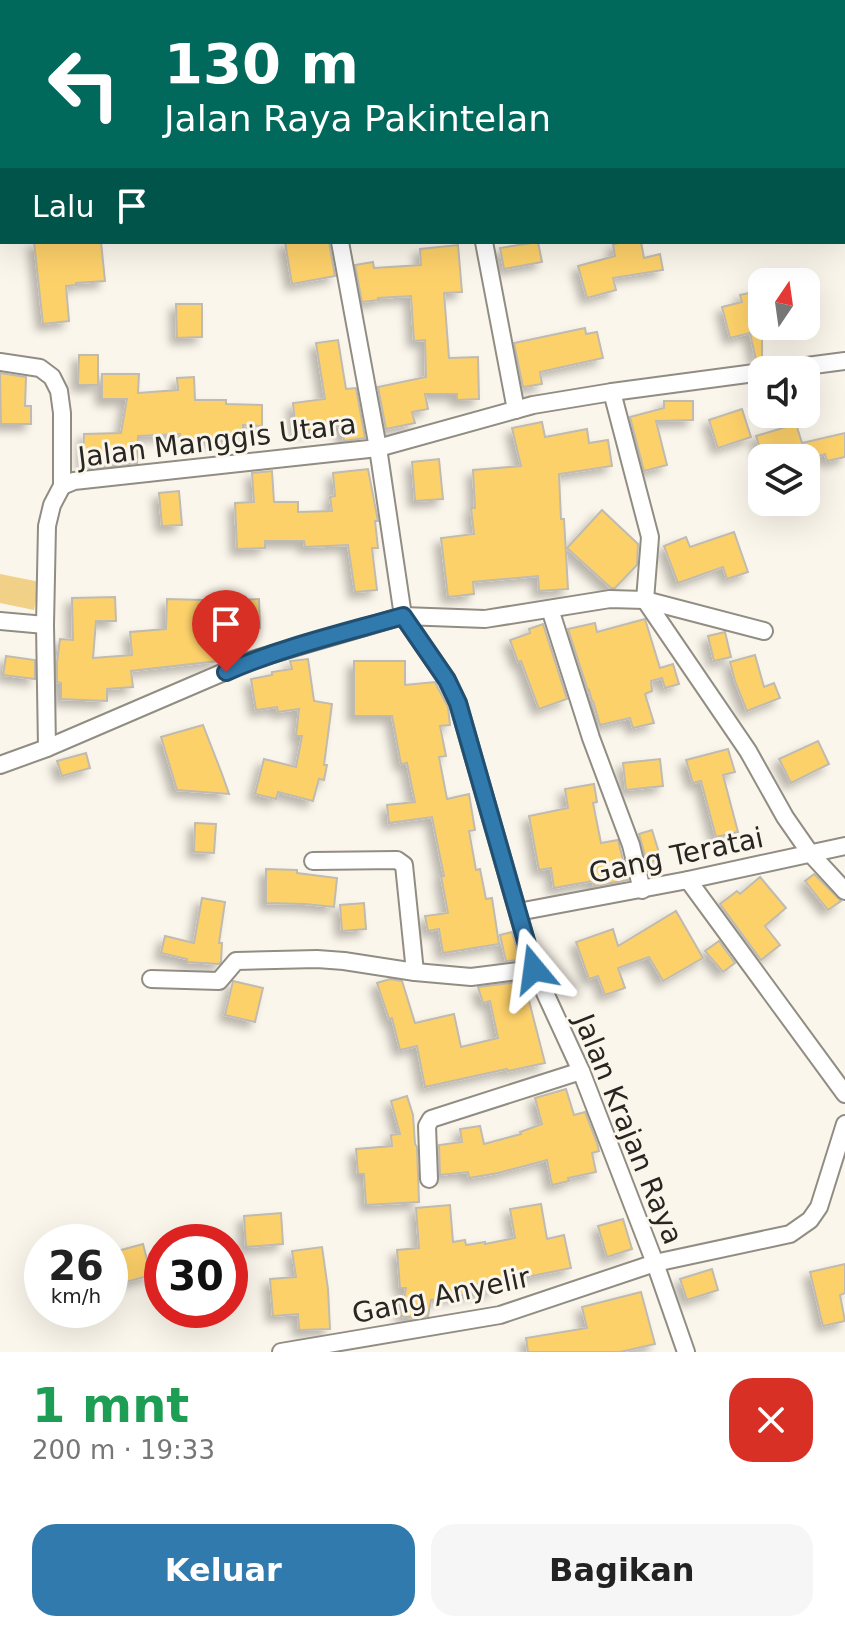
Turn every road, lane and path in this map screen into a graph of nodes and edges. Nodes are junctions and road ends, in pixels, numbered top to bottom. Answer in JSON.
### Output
{"nodes":[{"id":1,"x":340,"y":244,"type":"edge"},
{"id":2,"x":484,"y":244,"type":"edge"},
{"id":3,"x":845,"y":361,"type":"edge"},
{"id":4,"x":0,"y":362,"type":"edge"},
{"id":5,"x":820,"y":364,"type":"edge"},
{"id":6,"x":748,"y":374,"type":"edge"},
{"id":7,"x":612,"y":392,"type":"junction"},
{"id":8,"x":516,"y":410,"type":"junction"},
{"id":9,"x":378,"y":448,"type":"junction"},
{"id":10,"x":62,"y":486,"type":"junction"},
{"id":11,"x":645,"y":600,"type":"junction"},
{"id":12,"x":550,"y":609,"type":"junction"},
{"id":13,"x":403,"y":616,"type":"junction"},
{"id":14,"x":0,"y":621,"type":"edge"},
{"id":15,"x":45,"y":625,"type":"junction"},
{"id":16,"x":764,"y":631,"type":"dead end"},
{"id":17,"x":47,"y":748,"type":"junction"},
{"id":18,"x":0,"y":765,"type":"edge"},
{"id":19,"x":845,"y":846,"type":"edge"},
{"id":20,"x":810,"y":853,"type":"junction"},
{"id":21,"x":313,"y":861,"type":"dead end"},
{"id":22,"x":688,"y":880,"type":"junction"},
{"id":23,"x":642,"y":890,"type":"junction"},
{"id":24,"x":845,"y":891,"type":"edge"},
{"id":25,"x":518,"y":912,"type":"junction"},
{"id":26,"x":534,"y":969,"type":"junction"},
{"id":27,"x":415,"y":972,"type":"junction"},
{"id":28,"x":151,"y":979,"type":"dead end"},
{"id":29,"x":581,"y":1071,"type":"junction"},
{"id":30,"x":845,"y":1094,"type":"edge"},
{"id":31,"x":845,"y":1124,"type":"edge"},
{"id":32,"x":429,"y":1179,"type":"dead end"},
{"id":33,"x":655,"y":1263,"type":"junction"},
{"id":34,"x":365,"y":1345,"type":"edge"},
{"id":35,"x":281,"y":1352,"type":"edge"},
{"id":36,"x":686,"y":1352,"type":"edge"}],
"edges":[{"from":1,"to":9,"type":"street"},
{"from":2,"to":8,"type":"street"},
{"from":3,"to":5,"type":"street"},
{"from":4,"to":10,"type":"street"},
{"from":6,"to":7,"type":"street","name":"Jalan Manggis Utara"},
{"from":7,"to":8,"type":"street","name":"Jalan Manggis Utara"},
{"from":7,"to":11,"type":"street"},
{"from":8,"to":9,"type":"street","name":"Jalan Manggis Utara"},
{"from":9,"to":10,"type":"street","name":"Jalan Manggis Utara"},
{"from":9,"to":13,"type":"street"},
{"from":10,"to":15,"type":"street"},
{"from":11,"to":12,"type":"street"},
{"from":11,"to":16,"type":"street"},
{"from":11,"to":20,"type":"street"},
{"from":12,"to":13,"type":"street"},
{"from":12,"to":23,"type":"street"},
{"from":13,"to":17,"type":"street"},
{"from":13,"to":25,"type":"street","name":"Jalan Krajan Raya"},
{"from":14,"to":15,"type":"street"},
{"from":15,"to":17,"type":"street"},
{"from":17,"to":18,"type":"street"},
{"from":19,"to":20,"type":"street","name":"Gang Teratai"},
{"from":20,"to":22,"type":"street","name":"Gang Teratai"},
{"from":20,"to":24,"type":"street"},
{"from":21,"to":27,"type":"street"},
{"from":22,"to":23,"type":"street","name":"Gang Teratai"},
{"from":22,"to":30,"type":"street"},
{"from":23,"to":25,"type":"street","name":"Gang Teratai"},
{"from":25,"to":26,"type":"street","name":"Jalan Krajan Raya"},
{"from":26,"to":27,"type":"street"},
{"from":26,"to":29,"type":"street","name":"Jalan Krajan Raya"},
{"from":27,"to":28,"type":"street"},
{"from":29,"to":32,"type":"street"},
{"from":29,"to":33,"type":"street","name":"Jalan Krajan Raya"},
{"from":31,"to":33,"type":"street","name":"Gang Anyelir"},
{"from":33,"to":34,"type":"street","name":"Gang Anyelir"},
{"from":33,"to":36,"type":"street","name":"Jalan Krajan Raya"},
{"from":34,"to":35,"type":"street","name":"Gang Anyelir"}]}
